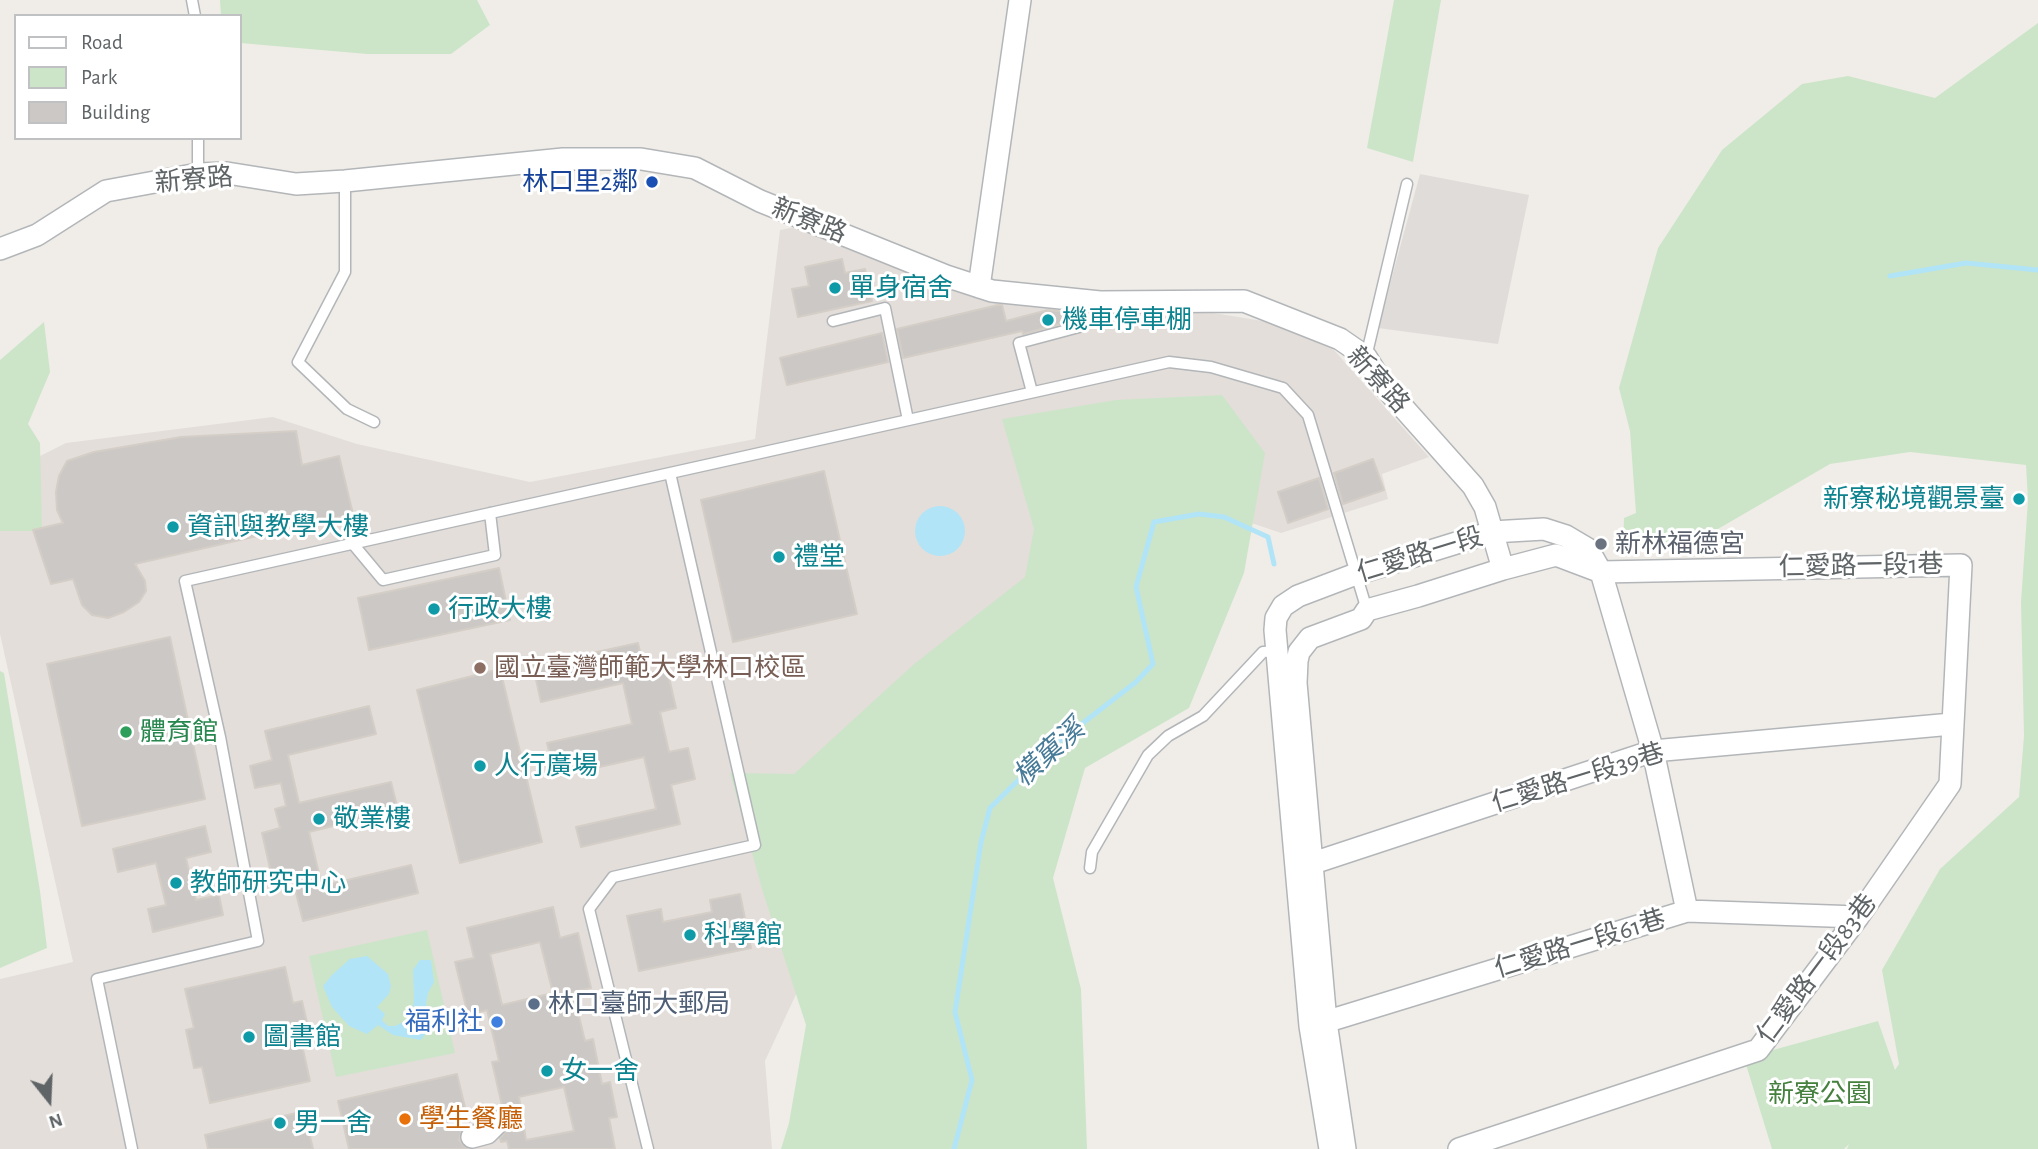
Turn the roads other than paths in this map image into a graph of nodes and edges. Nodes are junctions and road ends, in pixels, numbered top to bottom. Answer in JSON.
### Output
{"nodes":[{"id":1,"x":1020,"y":0,"type":"edge"},
{"id":2,"x":198,"y":140,"type":"edge"},
{"id":3,"x":198,"y":174,"type":"junction"},
{"id":4,"x":345,"y":181,"type":"junction"},
{"id":5,"x":1407,"y":184,"type":"dead end"},
{"id":6,"x":0,"y":248,"type":"edge"},
{"id":7,"x":979,"y":286,"type":"junction"},
{"id":8,"x":833,"y":321,"type":"dead end"},
{"id":9,"x":1079,"y":327,"type":"dead end"},
{"id":10,"x":1366,"y":358,"type":"junction"},
{"id":11,"x":1032,"y":392,"type":"junction"},
{"id":12,"x":908,"y":420,"type":"junction"},
{"id":13,"x":374,"y":422,"type":"dead end"},
{"id":14,"x":670,"y":473,"type":"junction"},
{"id":15,"x":490,"y":513,"type":"junction"},
{"id":16,"x":1492,"y":532,"type":"junction"},
{"id":17,"x":353,"y":544,"type":"junction"},
{"id":18,"x":1503,"y":569,"type":"junction"},
{"id":19,"x":1601,"y":572,"type":"junction"},
{"id":20,"x":1356,"y":574,"type":"junction"},
{"id":21,"x":1367,"y":610,"type":"junction"},
{"id":22,"x":1276,"y":651,"type":"junction"},
{"id":23,"x":1299,"y":653,"type":"junction"},
{"id":24,"x":1952,"y":724,"type":"junction"},
{"id":25,"x":1653,"y":751,"type":"junction"},
{"id":26,"x":1304,"y":866,"type":"junction"},
{"id":27,"x":1090,"y":868,"type":"dead end"},
{"id":28,"x":1687,"y":911,"type":"junction"},
{"id":29,"x":1858,"y":917,"type":"junction"},
{"id":30,"x":1318,"y":1024,"type":"junction"},
{"id":31,"x":498,"y":1122,"type":"dead end"},
{"id":32,"x":472,"y":1137,"type":"dead end"},
{"id":33,"x":132,"y":1149,"type":"edge"},
{"id":34,"x":648,"y":1149,"type":"edge"},
{"id":35,"x":1330,"y":1149,"type":"edge"},
{"id":36,"x":1345,"y":1149,"type":"edge"},
{"id":37,"x":1459,"y":1149,"type":"edge"}],
"edges":[{"from":1,"to":7,"type":"street"},
{"from":2,"to":3,"type":"lane"},
{"from":3,"to":4,"type":"street","name":"新寮路"},
{"from":3,"to":6,"type":"street","name":"新寮路"},
{"from":4,"to":7,"type":"street","name":"新寮路"},
{"from":4,"to":13,"type":"lane"},
{"from":5,"to":10,"type":"lane"},
{"from":7,"to":10,"type":"street","name":"新寮路"},
{"from":8,"to":12,"type":"lane"},
{"from":9,"to":11,"type":"lane"},
{"from":10,"to":16,"type":"street","name":"新寮路"},
{"from":11,"to":12,"type":"lane"},
{"from":11,"to":20,"type":"lane"},
{"from":12,"to":14,"type":"lane"},
{"from":14,"to":15,"type":"lane"},
{"from":14,"to":34,"type":"lane"},
{"from":15,"to":17,"type":"lane"},
{"from":15,"to":17,"type":"lane"},
{"from":16,"to":18,"type":"street","name":"新寮路"},
{"from":16,"to":19,"type":"street","name":"仁愛路一段"},
{"from":16,"to":20,"type":"street","name":"仁愛路一段"},
{"from":17,"to":33,"type":"lane"},
{"from":18,"to":19,"type":"street","name":"仁愛路一段"},
{"from":18,"to":21,"type":"street","name":"仁愛路一段"},
{"from":19,"to":24,"type":"street","name":"仁愛路一段1巷"},
{"from":19,"to":25,"type":"street"},
{"from":20,"to":21,"type":"lane"},
{"from":20,"to":22,"type":"street","name":"仁愛路一段"},
{"from":21,"to":23,"type":"street","name":"仁愛路一段"},
{"from":22,"to":23,"type":"lane"},
{"from":22,"to":26,"type":"street","name":"仁愛路一段"},
{"from":22,"to":27,"type":"lane"},
{"from":23,"to":26,"type":"street","name":"仁愛路一段"},
{"from":24,"to":25,"type":"street","name":"仁愛路一段39巷"},
{"from":24,"to":29,"type":"street","name":"仁愛路一段83巷"},
{"from":25,"to":26,"type":"street","name":"仁愛路一段39巷"},
{"from":25,"to":28,"type":"street"},
{"from":26,"to":30,"type":"street","name":"仁愛路一段"},
{"from":28,"to":29,"type":"street","name":"仁愛路一段61巷"},
{"from":28,"to":30,"type":"street","name":"仁愛路一段61巷"},
{"from":29,"to":37,"type":"street","name":"仁愛路一段83巷"},
{"from":30,"to":35,"type":"street","name":"仁愛路一段"},
{"from":30,"to":36,"type":"street","name":"仁愛路一段"},
{"from":31,"to":32,"type":"street"}]}
